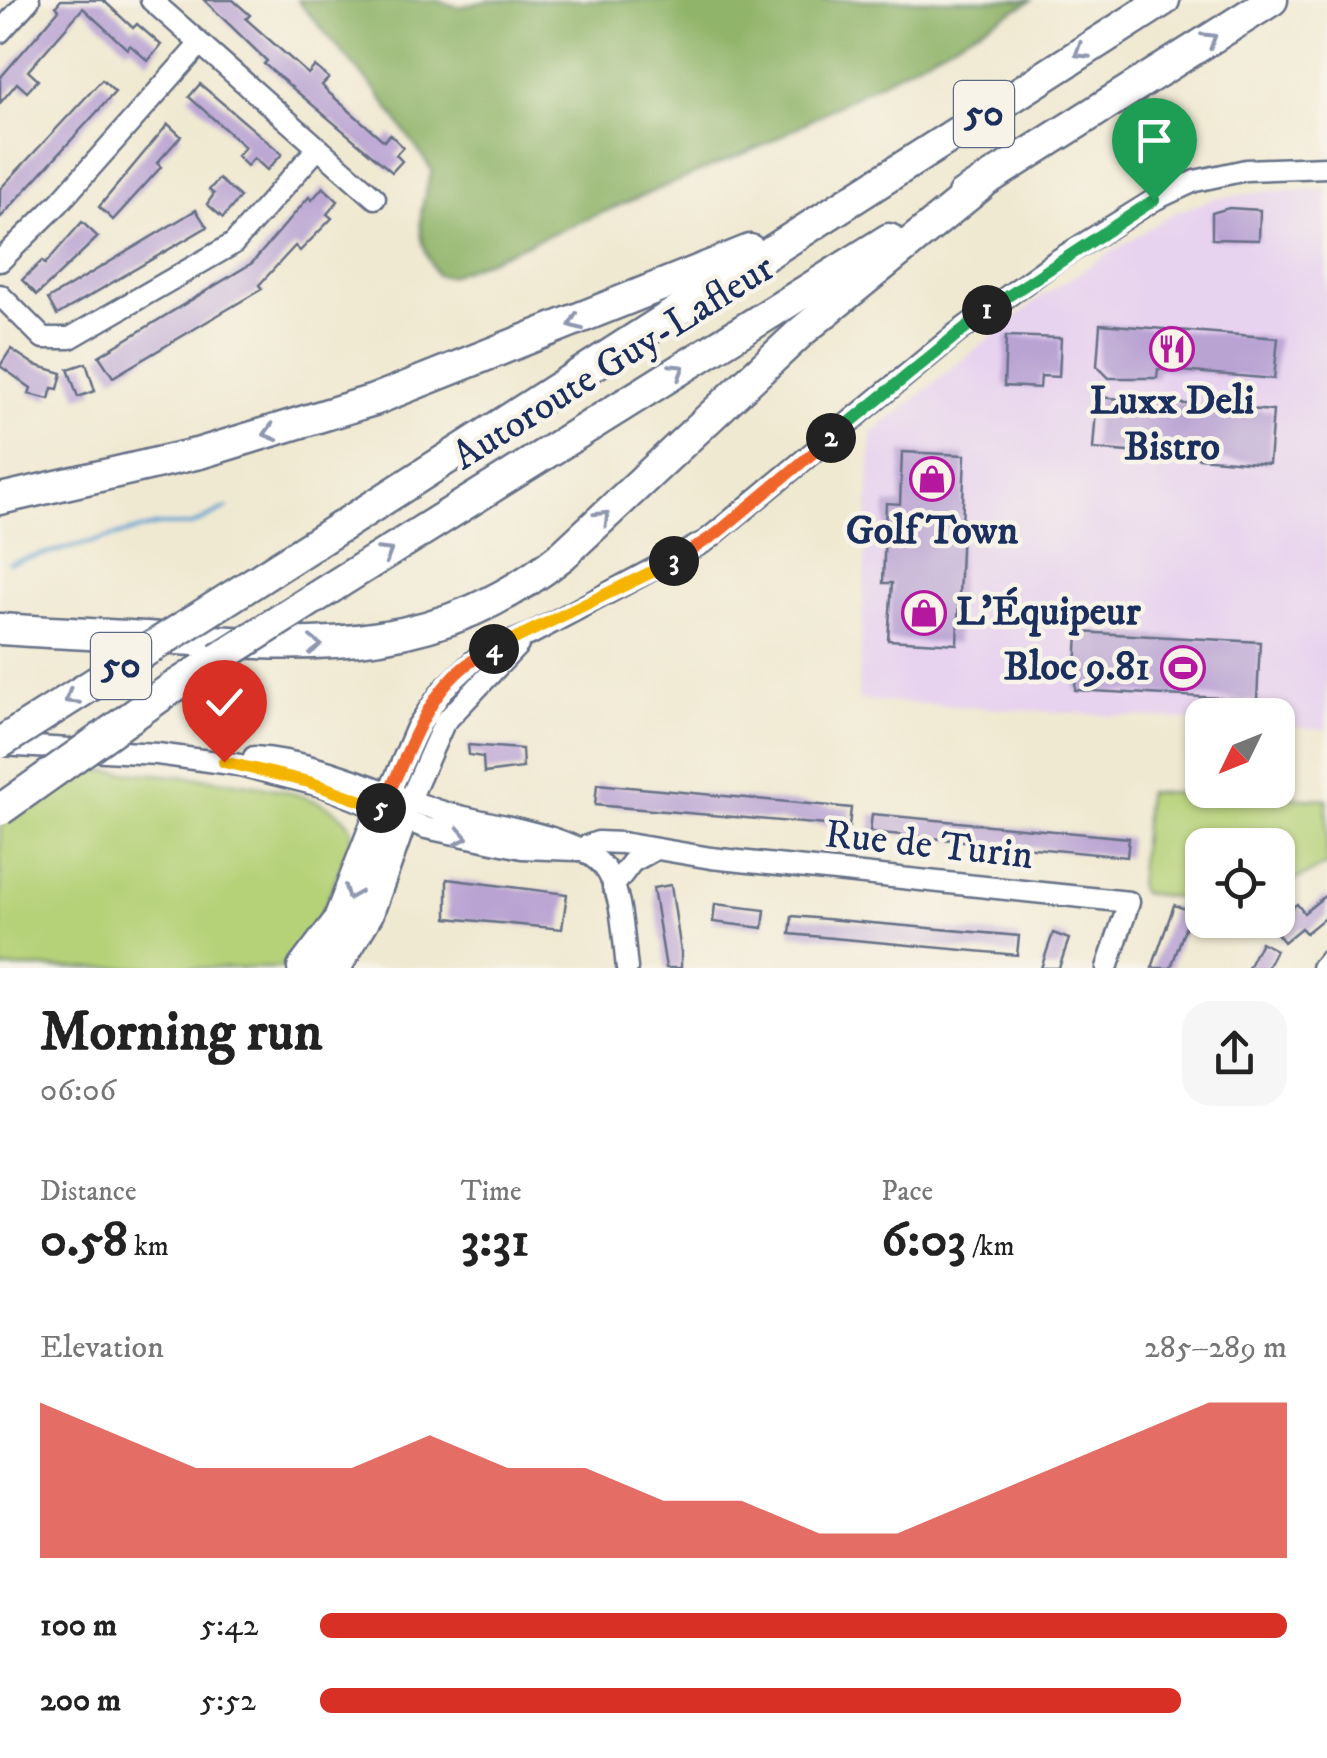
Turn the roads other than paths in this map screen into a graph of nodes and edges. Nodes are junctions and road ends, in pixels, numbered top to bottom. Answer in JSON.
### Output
{"nodes":[{"id":1,"x":28,"y":0,"type":"edge"},
{"id":2,"x":151,"y":0,"type":"edge"},
{"id":3,"x":1164,"y":0,"type":"edge"},
{"id":4,"x":1272,"y":0,"type":"edge"},
{"id":5,"x":0,"y":32,"type":"edge"},
{"id":6,"x":200,"y":44,"type":"junction"},
{"id":7,"x":318,"y":148,"type":"junction"},
{"id":8,"x":1327,"y":167,"type":"edge"},
{"id":9,"x":981,"y":185,"type":"junction"},
{"id":10,"x":374,"y":198,"type":"dead end"},
{"id":11,"x":804,"y":228,"type":"junction"},
{"id":12,"x":0,"y":261,"type":"edge"},
{"id":13,"x":0,"y":295,"type":"edge"},
{"id":14,"x":0,"y":499,"type":"edge"},
{"id":15,"x":4,"y":629,"type":"edge"},
{"id":16,"x":172,"y":688,"type":"junction"},
{"id":17,"x":0,"y":744,"type":"edge"},
{"id":18,"x":0,"y":797,"type":"edge"},
{"id":19,"x":396,"y":805,"type":"junction"},
{"id":20,"x":0,"y":810,"type":"edge"},
{"id":21,"x":576,"y":850,"type":"junction"},
{"id":22,"x":654,"y":850,"type":"junction"},
{"id":23,"x":613,"y":887,"type":"junction"},
{"id":24,"x":302,"y":968,"type":"edge"},
{"id":25,"x":335,"y":968,"type":"edge"},
{"id":26,"x":627,"y":968,"type":"edge"},
{"id":27,"x":1106,"y":968,"type":"edge"}],
"edges":[{"from":1,"to":5,"type":"street"},
{"from":2,"to":6,"type":"street"},
{"from":3,"to":11,"type":"highway","name":"Autoroute Guy-Lafleur","number":"50","one_way":true},
{"from":9,"to":4,"type":"highway","name":"Autoroute Guy-Lafleur","number":"50","one_way":true},
{"from":6,"to":7,"type":"street"},
{"from":6,"to":12,"type":"street"},
{"from":7,"to":10,"type":"street"},
{"from":7,"to":13,"type":"street"},
{"from":8,"to":19,"type":"street"},
{"from":15,"to":9,"type":"highway","one_way":true},
{"from":16,"to":9,"type":"highway","name":"Autoroute Guy-Lafleur","number":"50","one_way":true,"bridge":true},
{"from":11,"to":14,"type":"highway","one_way":true},
{"from":11,"to":17,"type":"highway","name":"Autoroute Guy-Lafleur","number":"50","one_way":true,"bridge":true},
{"from":16,"to":18,"type":"highway","name":"Autoroute Guy-Lafleur","number":"50","bridge":true},
{"from":16,"to":20,"type":"highway","bridge":true},
{"from":17,"to":19,"type":"street","name":"Rue de Turin"},
{"from":19,"to":21,"type":"street","name":"Rue de Turin"},
{"from":19,"to":24,"type":"highway","one_way":true},
{"from":19,"to":25,"type":"highway"},
{"from":21,"to":22,"type":"street","name":"Rue de Turin"},
{"from":21,"to":23,"type":"street"},
{"from":22,"to":23,"type":"street"},
{"from":22,"to":27,"type":"street","name":"Rue de Turin"},
{"from":23,"to":26,"type":"street"}]}
